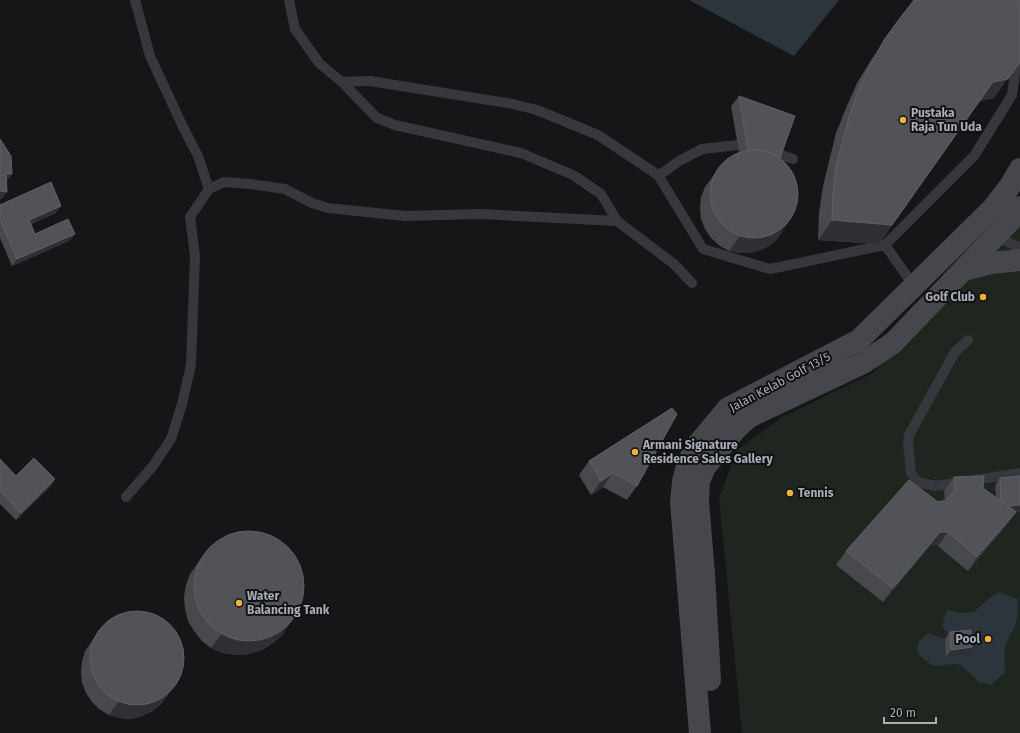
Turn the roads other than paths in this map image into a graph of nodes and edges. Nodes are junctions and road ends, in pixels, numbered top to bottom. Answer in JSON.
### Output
{"nodes":[{"id":1,"x":136,"y":0,"type":"edge"},
{"id":2,"x":289,"y":0,"type":"edge"},
{"id":3,"x":1020,"y":48,"type":"edge"},
{"id":4,"x":342,"y":82,"type":"junction"},
{"id":5,"x":738,"y":145,"type":"dead end"},
{"id":6,"x":778,"y":154,"type":"edge"},
{"id":7,"x":792,"y":159,"type":"dead end"},
{"id":8,"x":1020,"y":169,"type":"edge"},
{"id":9,"x":658,"y":175,"type":"junction"},
{"id":10,"x":209,"y":189,"type":"junction"},
{"id":11,"x":1008,"y":215,"type":"edge"},
{"id":12,"x":617,"y":221,"type":"junction"},
{"id":13,"x":985,"y":231,"type":"junction"},
{"id":14,"x":885,"y":245,"type":"junction"},
{"id":15,"x":1020,"y":248,"type":"edge"},
{"id":16,"x":1020,"y":260,"type":"edge"},
{"id":17,"x":963,"y":270,"type":"junction"},
{"id":18,"x":692,"y":283,"type":"dead end"},
{"id":19,"x":914,"y":286,"type":"junction"},
{"id":20,"x":968,"y":340,"type":"dead end"},
{"id":21,"x":1020,"y":473,"type":"edge"},
{"id":22,"x":126,"y":497,"type":"dead end"},
{"id":23,"x":700,"y":733,"type":"edge"},
{"id":24,"x":713,"y":733,"type":"edge"}],
"edges":[{"from":1,"to":10,"type":"lane"},
{"from":2,"to":4,"type":"lane"},
{"from":3,"to":14,"type":"lane"},
{"from":4,"to":9,"type":"lane"},
{"from":4,"to":12,"type":"lane"},
{"from":5,"to":9,"type":"lane"},
{"from":6,"to":7,"type":"lane"},
{"from":8,"to":11,"type":"street","name":"Jalan Kelab Golf 13/5"},
{"from":9,"to":14,"type":"lane"},
{"from":10,"to":12,"type":"lane"},
{"from":10,"to":22,"type":"lane"},
{"from":11,"to":13,"type":"street","name":"Jalan Kelab Golf 13/5"},
{"from":12,"to":18,"type":"lane"},
{"from":13,"to":15,"type":"lane"},
{"from":13,"to":17,"type":"street"},
{"from":13,"to":19,"type":"street","name":"Jalan Kelab Golf 13/5"},
{"from":14,"to":19,"type":"lane"},
{"from":16,"to":17,"type":"street"},
{"from":17,"to":24,"type":"street"},
{"from":19,"to":23,"type":"street","name":"Jalan Kelab Golf 13/5"},
{"from":20,"to":21,"type":"lane"}]}
